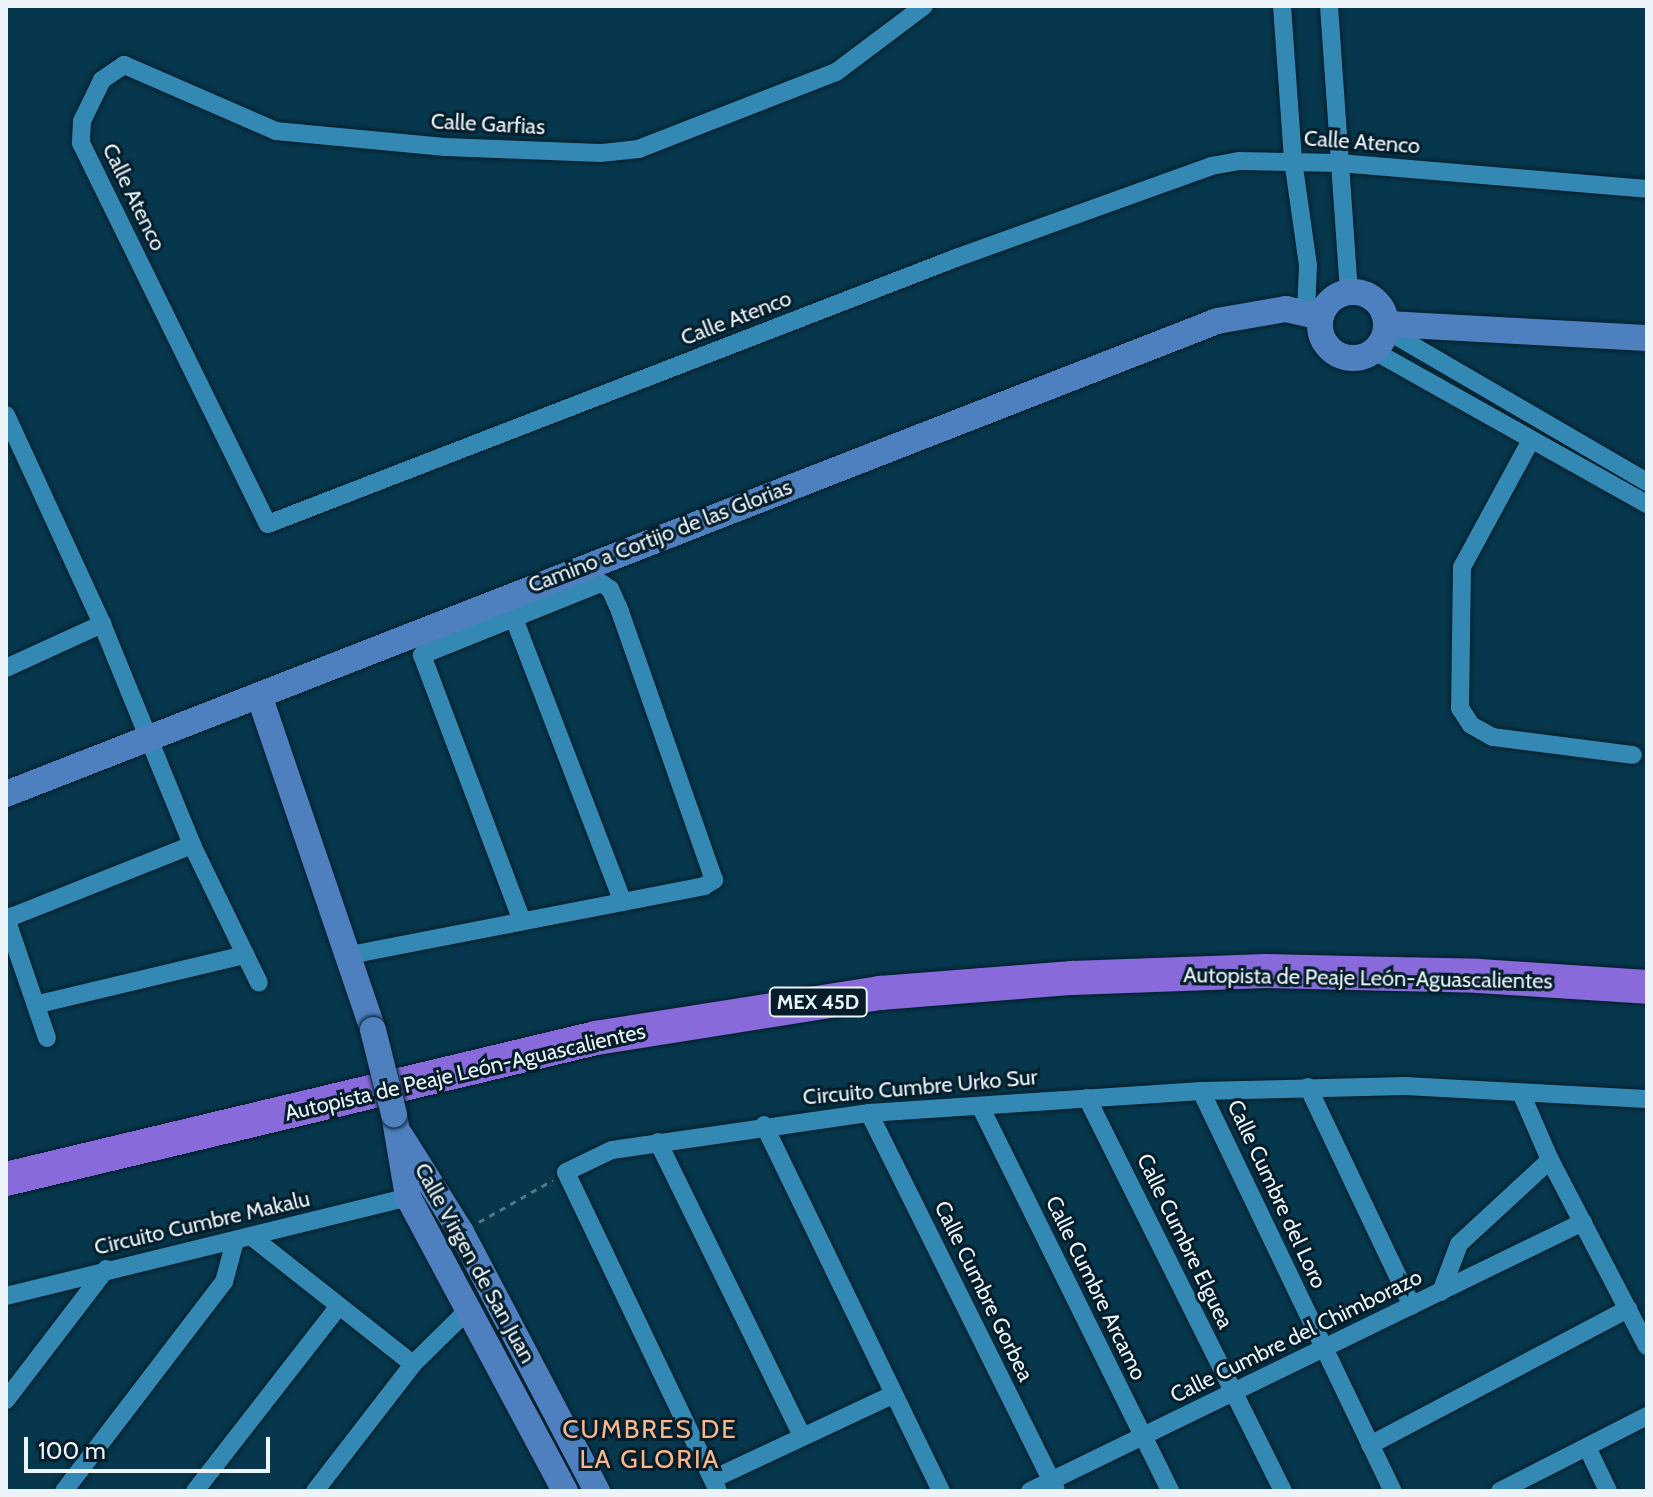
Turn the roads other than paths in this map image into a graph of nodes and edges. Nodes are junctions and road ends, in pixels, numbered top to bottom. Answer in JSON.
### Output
{"nodes":[{"id":1,"x":924,"y":6,"type":"edge"},
{"id":2,"x":1282,"y":6,"type":"edge"},
{"id":3,"x":1329,"y":6,"type":"edge"},
{"id":4,"x":81,"y":143,"type":"joint"},
{"id":5,"x":1293,"y":160,"type":"junction"},
{"id":6,"x":1339,"y":163,"type":"junction"},
{"id":7,"x":1647,"y":189,"type":"edge"},
{"id":8,"x":1349,"y":291,"type":"junction"},
{"id":9,"x":1313,"y":314,"type":"junction"},
{"id":10,"x":1382,"y":335,"type":"junction"},
{"id":11,"x":1647,"y":338,"type":"edge"},
{"id":12,"x":6,"y":415,"type":"edge"},
{"id":13,"x":1531,"y":440,"type":"junction"},
{"id":14,"x":1647,"y":482,"type":"edge"},
{"id":15,"x":1647,"y":504,"type":"edge"},
{"id":16,"x":513,"y":616,"type":"junction"},
{"id":17,"x":102,"y":624,"type":"junction"},
{"id":18,"x":8,"y":662,"type":"edge"},
{"id":19,"x":259,"y":695,"type":"junction"},
{"id":20,"x":148,"y":738,"type":"junction"},
{"id":21,"x":1633,"y":755,"type":"dead end"},
{"id":22,"x":6,"y":794,"type":"edge"},
{"id":23,"x":192,"y":845,"type":"junction"},
{"id":24,"x":623,"y":902,"type":"junction"},
{"id":25,"x":522,"y":921,"type":"junction"},
{"id":26,"x":245,"y":955,"type":"junction"},
{"id":27,"x":350,"y":955,"type":"junction"},
{"id":28,"x":1647,"y":966,"type":"edge"},
{"id":29,"x":259,"y":983,"type":"dead end"},
{"id":30,"x":1647,"y":987,"type":"edge"},
{"id":31,"x":39,"y":1004,"type":"junction"},
{"id":32,"x":47,"y":1038,"type":"dead end"},
{"id":33,"x":1308,"y":1087,"type":"junction"},
{"id":34,"x":1201,"y":1091,"type":"junction"},
{"id":35,"x":1521,"y":1093,"type":"junction"},
{"id":36,"x":1087,"y":1098,"type":"junction"},
{"id":37,"x":1643,"y":1099,"type":"edge"},
{"id":38,"x":980,"y":1106,"type":"junction"},
{"id":39,"x":869,"y":1113,"type":"junction"},
{"id":40,"x":1647,"y":1117,"type":"edge"},
{"id":41,"x":397,"y":1124,"type":"junction"},
{"id":42,"x":764,"y":1125,"type":"junction"},
{"id":43,"x":658,"y":1142,"type":"junction"},
{"id":44,"x":6,"y":1155,"type":"edge"},
{"id":45,"x":1550,"y":1160,"type":"junction"},
{"id":46,"x":6,"y":1179,"type":"edge"},
{"id":47,"x":408,"y":1197,"type":"junction"},
{"id":48,"x":1583,"y":1222,"type":"junction"},
{"id":49,"x":243,"y":1239,"type":"junction"},
{"id":50,"x":106,"y":1269,"type":"junction"},
{"id":51,"x":1441,"y":1292,"type":"junction"},
{"id":52,"x":6,"y":1296,"type":"edge"},
{"id":53,"x":339,"y":1306,"type":"junction"},
{"id":54,"x":1412,"y":1306,"type":"junction"},
{"id":55,"x":470,"y":1308,"type":"junction"},
{"id":56,"x":1628,"y":1309,"type":"junction"},
{"id":57,"x":1647,"y":1346,"type":"edge"},
{"id":58,"x":1324,"y":1350,"type":"junction"},
{"id":59,"x":413,"y":1364,"type":"junction"},
{"id":60,"x":1233,"y":1394,"type":"junction"},
{"id":61,"x":892,"y":1395,"type":"junction"},
{"id":62,"x":6,"y":1400,"type":"edge"},
{"id":63,"x":1647,"y":1416,"type":"edge"},
{"id":64,"x":802,"y":1436,"type":"junction"},
{"id":65,"x":1141,"y":1438,"type":"junction"},
{"id":66,"x":1370,"y":1445,"type":"junction"},
{"id":67,"x":1587,"y":1447,"type":"junction"},
{"id":68,"x":715,"y":1485,"type":"edge"},
{"id":69,"x":1054,"y":1486,"type":"edge"},
{"id":70,"x":64,"y":1491,"type":"edge"},
{"id":71,"x":195,"y":1491,"type":"edge"},
{"id":72,"x":315,"y":1491,"type":"edge"},
{"id":73,"x":565,"y":1491,"type":"edge"},
{"id":74,"x":597,"y":1491,"type":"edge"},
{"id":75,"x":941,"y":1491,"type":"edge"},
{"id":76,"x":1030,"y":1491,"type":"edge"},
{"id":77,"x":1170,"y":1491,"type":"edge"},
{"id":78,"x":1283,"y":1491,"type":"edge"},
{"id":79,"x":1393,"y":1491,"type":"edge"},
{"id":80,"x":1500,"y":1491,"type":"edge"},
{"id":81,"x":1608,"y":1491,"type":"edge"}],
"edges":[{"from":1,"to":4,"type":"street","name":"Calle Garfias"},
{"from":2,"to":5,"type":"street"},
{"from":3,"to":6,"type":"street"},
{"from":4,"to":5,"type":"street","name":"Calle Atenco"},
{"from":5,"to":6,"type":"street","name":"Calle Atenco"},
{"from":5,"to":9,"type":"street"},
{"from":6,"to":7,"type":"street","name":"Calle Atenco"},
{"from":6,"to":8,"type":"street"},
{"from":8,"to":9,"type":"street"},
{"from":8,"to":10,"type":"street"},
{"from":9,"to":10,"type":"street"},
{"from":9,"to":19,"type":"street","name":"Camino a Cortijo de las Glorias"},
{"from":10,"to":11,"type":"street"},
{"from":10,"to":13,"type":"street"},
{"from":10,"to":14,"type":"street"},
{"from":12,"to":17,"type":"street"},
{"from":13,"to":15,"type":"street"},
{"from":13,"to":21,"type":"street"},
{"from":16,"to":24,"type":"street"},
{"from":16,"to":24,"type":"street"},
{"from":16,"to":25,"type":"street"},
{"from":17,"to":18,"type":"street"},
{"from":17,"to":20,"type":"street"},
{"from":19,"to":20,"type":"street","name":"Camino a Cortijo de las Glorias"},
{"from":19,"to":27,"type":"street"},
{"from":20,"to":22,"type":"street","name":"Camino a Cortijo de las Glorias"},
{"from":20,"to":23,"type":"street"},
{"from":23,"to":26,"type":"street"},
{"from":23,"to":31,"type":"street"},
{"from":24,"to":25,"type":"street"},
{"from":25,"to":27,"type":"street"},
{"from":26,"to":29,"type":"street"},
{"from":26,"to":31,"type":"street"},
{"from":27,"to":41,"type":"street","bridge":true},
{"from":28,"to":44,"type":"highway","number":"MEX 45D"},
{"from":30,"to":46,"type":"highway","name":"Autopista de Peaje León-Aguascalientes","number":"MEX 45D"},
{"from":31,"to":32,"type":"street"},
{"from":33,"to":34,"type":"street","name":"Circuito Cumbre Urko Sur"},
{"from":33,"to":35,"type":"street","name":"Circuito Cumbre Urko Sur"},
{"from":33,"to":54,"type":"street"},
{"from":34,"to":36,"type":"street","name":"Circuito Cumbre Urko Sur"},
{"from":34,"to":58,"type":"street","name":"Calle Cumbre del Loro"},
{"from":35,"to":37,"type":"street","name":"Circuito Cumbre Urko Sur"},
{"from":35,"to":45,"type":"street"},
{"from":36,"to":38,"type":"street","name":"Circuito Cumbre Urko Sur"},
{"from":36,"to":60,"type":"street","name":"Calle Cumbre Elguea"},
{"from":37,"to":40,"type":"street"},
{"from":38,"to":39,"type":"street","name":"Circuito Cumbre Urko Sur"},
{"from":38,"to":65,"type":"street","name":"Calle Cumbre Arcamo"},
{"from":39,"to":42,"type":"street","name":"Circuito Cumbre Urko Sur"},
{"from":39,"to":69,"type":"street","name":"Calle Cumbre Gorbea"},
{"from":41,"to":47,"type":"street","name":"Calle Virgen de San Juan"},
{"from":41,"to":74,"type":"street","name":"Calle Virgen de San Juan"},
{"from":42,"to":43,"type":"street","name":"Circuito Cumbre Urko Sur"},
{"from":42,"to":61,"type":"street"},
{"from":43,"to":64,"type":"street"},
{"from":43,"to":68,"type":"street","name":"Circuito Cumbre Urko Sur"},
{"from":45,"to":48,"type":"street"},
{"from":45,"to":51,"type":"street"},
{"from":47,"to":49,"type":"street","name":"Circuito Cumbre Makalu"},
{"from":47,"to":55,"type":"street","name":"Calle Virgen de San Juan"},
{"from":48,"to":51,"type":"street","name":"Calle Cumbre del Chimborazo"},
{"from":48,"to":56,"type":"street"},
{"from":49,"to":50,"type":"street","name":"Circuito Cumbre Makalu"},
{"from":49,"to":53,"type":"street"},
{"from":49,"to":70,"type":"street"},
{"from":50,"to":52,"type":"street","name":"Circuito Cumbre Makalu"},
{"from":50,"to":62,"type":"street"},
{"from":51,"to":54,"type":"street","name":"Calle Cumbre del Chimborazo"},
{"from":53,"to":59,"type":"street"},
{"from":53,"to":71,"type":"street"},
{"from":54,"to":58,"type":"street","name":"Calle Cumbre del Chimborazo"},
{"from":55,"to":59,"type":"street"},
{"from":55,"to":73,"type":"street","name":"Calle Virgen de San Juan"},
{"from":56,"to":57,"type":"street"},
{"from":56,"to":66,"type":"street"},
{"from":58,"to":60,"type":"street","name":"Calle Cumbre del Chimborazo"},
{"from":58,"to":66,"type":"street","name":"Calle Cumbre del Loro"},
{"from":59,"to":72,"type":"street"},
{"from":60,"to":65,"type":"street","name":"Calle Cumbre del Chimborazo"},
{"from":60,"to":78,"type":"street","name":"Calle Cumbre Elguea"},
{"from":61,"to":64,"type":"street"},
{"from":61,"to":75,"type":"street"},
{"from":63,"to":67,"type":"street"},
{"from":64,"to":68,"type":"street"},
{"from":65,"to":69,"type":"street","name":"Calle Cumbre del Chimborazo"},
{"from":65,"to":77,"type":"street","name":"Calle Cumbre Arcamo"},
{"from":66,"to":79,"type":"street","name":"Calle Cumbre del Loro"},
{"from":67,"to":80,"type":"street"},
{"from":67,"to":81,"type":"street"},
{"from":69,"to":76,"type":"street","name":"Calle Cumbre del Chimborazo"}]}
